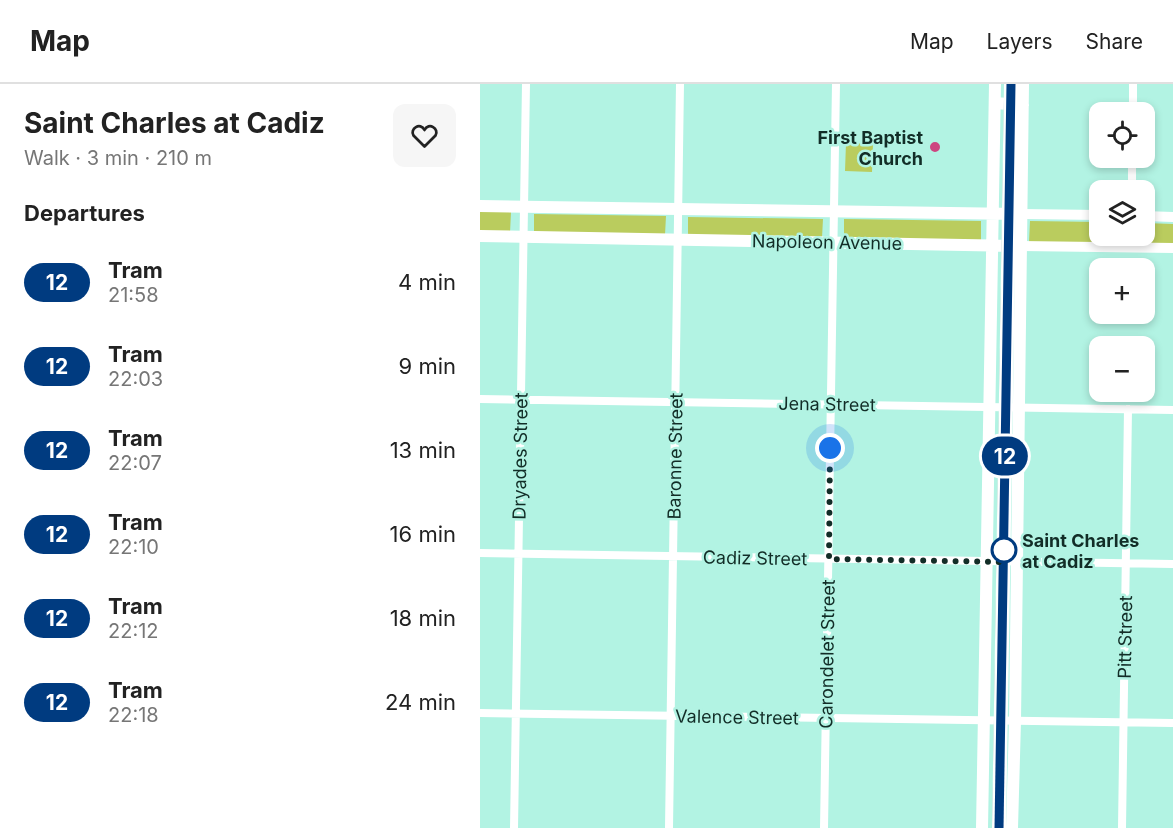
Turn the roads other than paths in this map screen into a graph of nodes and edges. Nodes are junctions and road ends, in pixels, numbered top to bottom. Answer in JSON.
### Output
{"nodes":[{"id":1,"x":526,"y":84,"type":"edge"},
{"id":2,"x":680,"y":84,"type":"edge"},
{"id":3,"x":836,"y":84,"type":"edge"},
{"id":4,"x":995,"y":84,"type":"edge"},
{"id":5,"x":1023,"y":84,"type":"edge"},
{"id":6,"x":1133,"y":84,"type":"edge"},
{"id":7,"x":1133,"y":102,"type":"edge"},
{"id":8,"x":995,"y":103,"type":"junction"},
{"id":9,"x":1023,"y":105,"type":"junction"},
{"id":10,"x":480,"y":206,"type":"edge"},
{"id":11,"x":524,"y":207,"type":"junction"},
{"id":12,"x":678,"y":209,"type":"junction"},
{"id":13,"x":834,"y":212,"type":"junction"},
{"id":14,"x":993,"y":214,"type":"junction"},
{"id":15,"x":1022,"y":214,"type":"junction"},
{"id":16,"x":1089,"y":215,"type":"edge"},
{"id":17,"x":1155,"y":216,"type":"edge"},
{"id":18,"x":1173,"y":217,"type":"edge"},
{"id":19,"x":480,"y":237,"type":"edge"},
{"id":20,"x":524,"y":237,"type":"junction"},
{"id":21,"x":678,"y":240,"type":"junction"},
{"id":22,"x":834,"y":243,"type":"junction"},
{"id":23,"x":993,"y":245,"type":"junction"},
{"id":24,"x":1021,"y":246,"type":"junction"},
{"id":25,"x":1131,"y":248,"type":"joint"},
{"id":26,"x":1173,"y":248,"type":"edge"},
{"id":27,"x":480,"y":399,"type":"edge"},
{"id":28,"x":521,"y":399,"type":"junction"},
{"id":29,"x":675,"y":402,"type":"junction"},
{"id":30,"x":831,"y":404,"type":"junction"},
{"id":31,"x":990,"y":407,"type":"junction"},
{"id":32,"x":1019,"y":407,"type":"junction"},
{"id":33,"x":1128,"y":409,"type":"junction"},
{"id":34,"x":1173,"y":410,"type":"edge"},
{"id":35,"x":480,"y":553,"type":"edge"},
{"id":36,"x":519,"y":554,"type":"junction"},
{"id":37,"x":673,"y":556,"type":"junction"},
{"id":38,"x":829,"y":559,"type":"junction"},
{"id":39,"x":987,"y":561,"type":"junction"},
{"id":40,"x":1018,"y":562,"type":"junction"},
{"id":41,"x":1126,"y":563,"type":"junction"},
{"id":42,"x":1173,"y":564,"type":"edge"},
{"id":43,"x":480,"y":713,"type":"edge"},
{"id":44,"x":516,"y":713,"type":"junction"},
{"id":45,"x":670,"y":716,"type":"junction"},
{"id":46,"x":826,"y":718,"type":"junction"},
{"id":47,"x":984,"y":720,"type":"junction"},
{"id":48,"x":1016,"y":721,"type":"junction"},
{"id":49,"x":1123,"y":723,"type":"junction"},
{"id":50,"x":1173,"y":723,"type":"edge"},
{"id":51,"x":514,"y":828,"type":"edge"},
{"id":52,"x":669,"y":828,"type":"edge"},
{"id":53,"x":824,"y":828,"type":"edge"},
{"id":54,"x":982,"y":828,"type":"edge"},
{"id":55,"x":1012,"y":828,"type":"edge"},
{"id":56,"x":1122,"y":828,"type":"edge"}],
"edges":[{"from":1,"to":11,"type":"street","name":"Dryades Street"},
{"from":2,"to":12,"type":"street","name":"Baronne Street"},
{"from":3,"to":13,"type":"street","name":"Carondelet Street"},
{"from":4,"to":8,"type":"main road"},
{"from":5,"to":9,"type":"main road"},
{"from":6,"to":7,"type":"street"},
{"from":8,"to":9,"type":"main road"},
{"from":8,"to":14,"type":"main road"},
{"from":9,"to":15,"type":"main road"},
{"from":10,"to":11,"type":"main road","name":"Napoleon Avenue"},
{"from":11,"to":12,"type":"main road","name":"Napoleon Avenue"},
{"from":11,"to":20,"type":"street","name":"Dryades Street"},
{"from":12,"to":13,"type":"main road","name":"Napoleon Avenue"},
{"from":12,"to":21,"type":"street","name":"Baronne Street"},
{"from":13,"to":14,"type":"main road","name":"Napoleon Avenue"},
{"from":13,"to":22,"type":"street","name":"Carondelet Street"},
{"from":14,"to":15,"type":"main road","name":"Napoleon Avenue"},
{"from":14,"to":23,"type":"main road"},
{"from":15,"to":16,"type":"street","name":"Napoleon Avenue"},
{"from":15,"to":24,"type":"main road"},
{"from":17,"to":18,"type":"street"},
{"from":19,"to":20,"type":"main road","name":"Napoleon Avenue"},
{"from":20,"to":21,"type":"main road","name":"Napoleon Avenue"},
{"from":20,"to":28,"type":"street","name":"Dryades Street"},
{"from":21,"to":22,"type":"main road","name":"Napoleon Avenue"},
{"from":21,"to":29,"type":"street","name":"Baronne Street"},
{"from":22,"to":23,"type":"main road","name":"Napoleon Avenue"},
{"from":22,"to":30,"type":"street","name":"Carondelet Street"},
{"from":23,"to":24,"type":"main road","name":"Napoleon Avenue"},
{"from":23,"to":31,"type":"main road"},
{"from":24,"to":25,"type":"street","name":"Napoleon Avenue"},
{"from":24,"to":32,"type":"main road"},
{"from":25,"to":26,"type":"street","name":"Napoleon Avenue"},
{"from":27,"to":28,"type":"street","name":"Jena Street"},
{"from":28,"to":29,"type":"street","name":"Jena Street"},
{"from":28,"to":36,"type":"street","name":"Dryades Street"},
{"from":29,"to":30,"type":"street","name":"Jena Street"},
{"from":29,"to":37,"type":"street","name":"Baronne Street"},
{"from":30,"to":31,"type":"street","name":"Jena Street"},
{"from":30,"to":38,"type":"street","name":"Carondelet Street"},
{"from":31,"to":32,"type":"street","name":"Jena Street"},
{"from":31,"to":39,"type":"main road"},
{"from":32,"to":33,"type":"street","name":"Jena Street"},
{"from":32,"to":40,"type":"main road"},
{"from":33,"to":34,"type":"street","name":"Jena Street"},
{"from":33,"to":41,"type":"street","name":"Pitt Street"},
{"from":35,"to":36,"type":"street","name":"Cadiz Street"},
{"from":36,"to":37,"type":"street","name":"Cadiz Street"},
{"from":36,"to":44,"type":"street","name":"Dryades Street"},
{"from":37,"to":38,"type":"street","name":"Cadiz Street"},
{"from":37,"to":45,"type":"street","name":"Baronne Street"},
{"from":38,"to":39,"type":"street","name":"Cadiz Street"},
{"from":38,"to":46,"type":"street","name":"Carondelet Street"},
{"from":39,"to":40,"type":"street","name":"Cadiz Street"},
{"from":39,"to":47,"type":"main road"},
{"from":40,"to":41,"type":"street","name":"Cadiz Street"},
{"from":40,"to":48,"type":"main road"},
{"from":41,"to":42,"type":"street","name":"Cadiz Street"},
{"from":41,"to":49,"type":"street","name":"Pitt Street"},
{"from":43,"to":44,"type":"street","name":"Valence Street"},
{"from":44,"to":45,"type":"street","name":"Valence Street"},
{"from":44,"to":51,"type":"street","name":"Dryades Street"},
{"from":45,"to":46,"type":"street","name":"Valence Street"},
{"from":45,"to":52,"type":"street","name":"Baronne Street"},
{"from":46,"to":47,"type":"street","name":"Valence Street"},
{"from":46,"to":53,"type":"street","name":"Carondelet Street"},
{"from":47,"to":48,"type":"street","name":"Valence Street"},
{"from":47,"to":54,"type":"main road"},
{"from":48,"to":49,"type":"street","name":"Valence Street"},
{"from":48,"to":55,"type":"main road"},
{"from":49,"to":50,"type":"street","name":"Valence Street"},
{"from":49,"to":56,"type":"street","name":"Pitt Street"}]}
